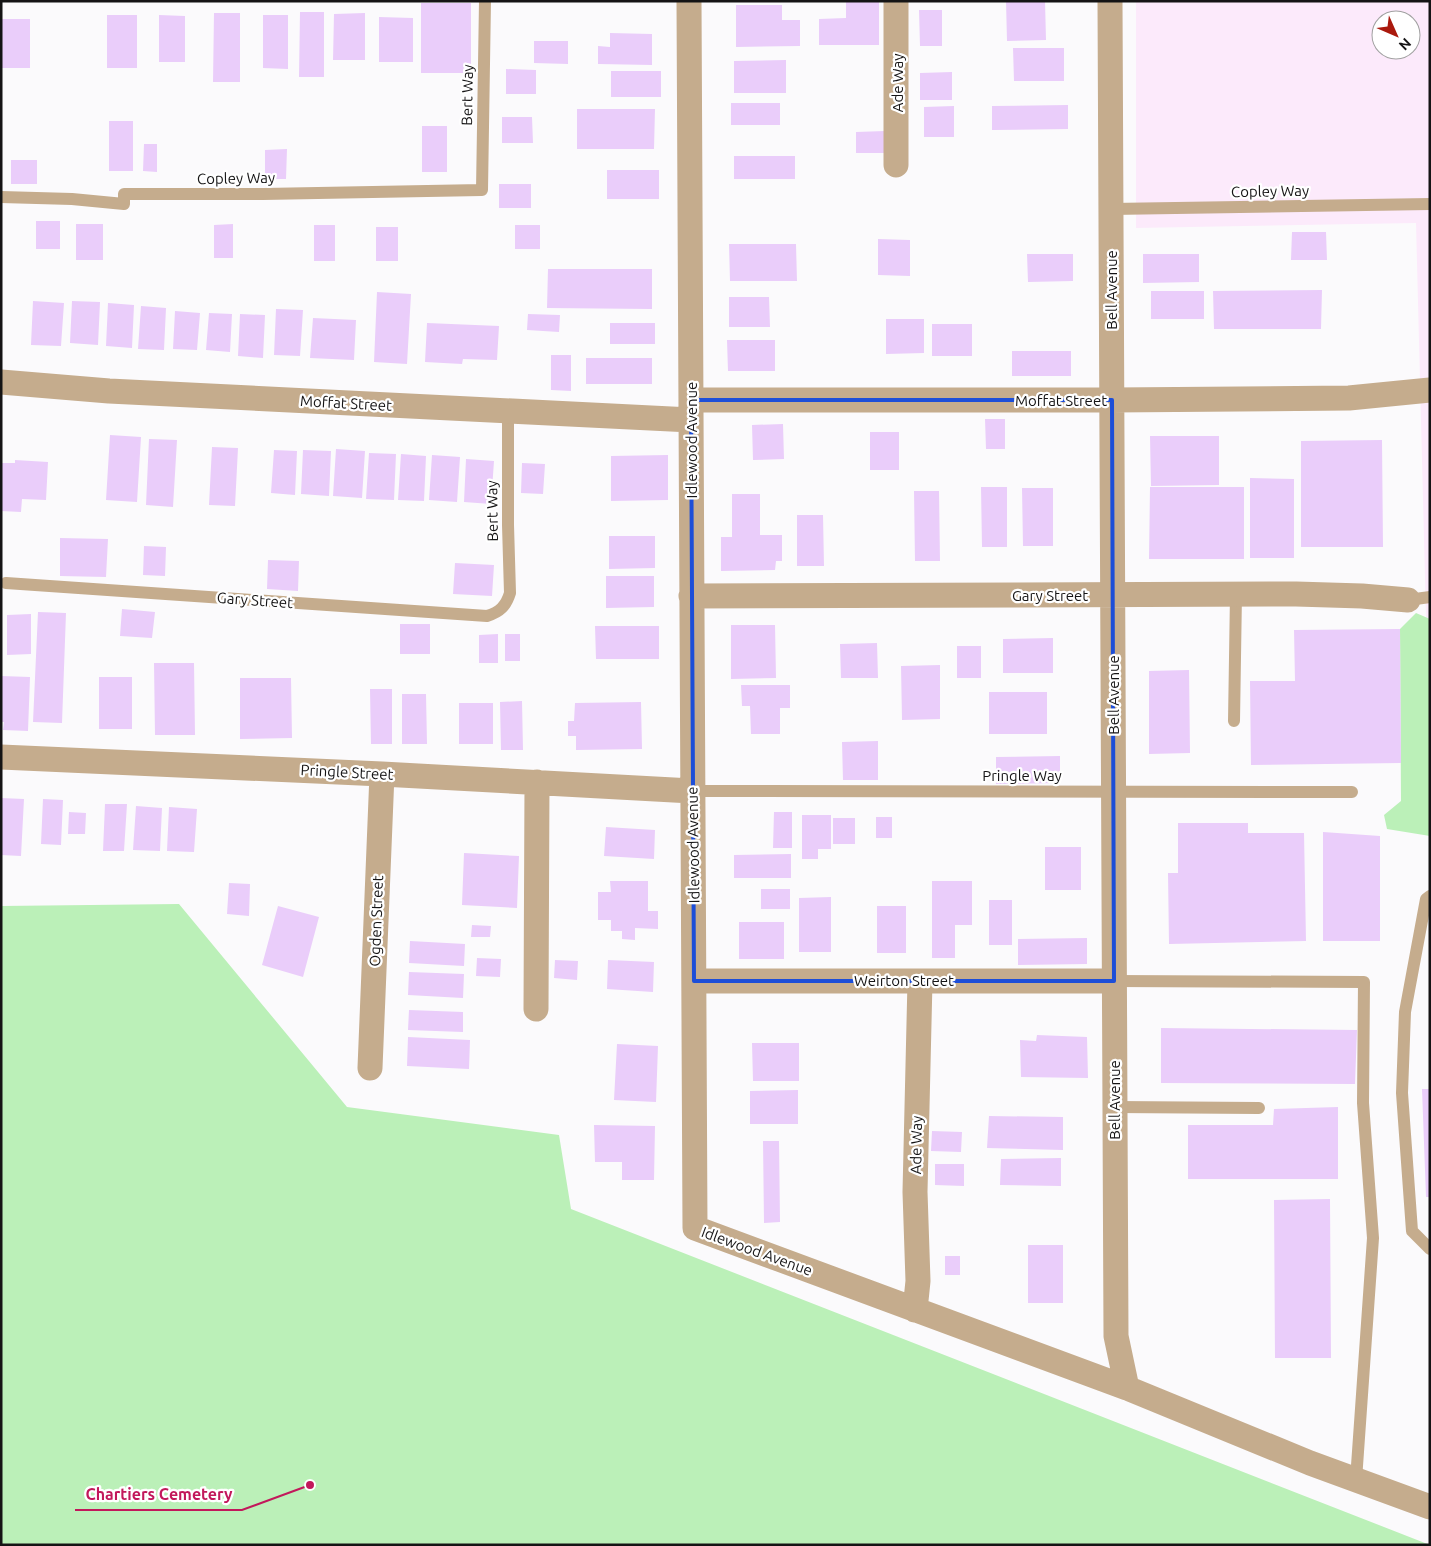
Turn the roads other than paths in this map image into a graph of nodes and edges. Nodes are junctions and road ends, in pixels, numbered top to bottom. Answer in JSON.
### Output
{"nodes":[{"id":1,"x":485,"y":1,"type":"edge"},
{"id":2,"x":689,"y":1,"type":"edge"},
{"id":3,"x":896,"y":1,"type":"edge"},
{"id":4,"x":1110,"y":1,"type":"edge"},
{"id":5,"x":896,"y":165,"type":"dead end"},
{"id":6,"x":482,"y":190,"type":"joint"},
{"id":7,"x":1,"y":197,"type":"edge"},
{"id":8,"x":1430,"y":204,"type":"edge"},
{"id":9,"x":1111,"y":210,"type":"junction"},
{"id":10,"x":1,"y":382,"type":"edge"},
{"id":11,"x":1430,"y":390,"type":"edge"},
{"id":12,"x":1112,"y":400,"type":"junction"},
{"id":13,"x":691,"y":410,"type":"junction"},
{"id":14,"x":508,"y":411,"type":"junction"},
{"id":15,"x":6,"y":584,"type":"dead end"},
{"id":16,"x":1236,"y":594,"type":"junction"},
{"id":17,"x":1112,"y":595,"type":"junction"},
{"id":18,"x":691,"y":596,"type":"junction"},
{"id":19,"x":1419,"y":599,"type":"edge"},
{"id":20,"x":502,"y":608,"type":"joint"},
{"id":21,"x":1234,"y":721,"type":"dead end"},
{"id":22,"x":1,"y":757,"type":"edge"},
{"id":23,"x":382,"y":774,"type":"junction"},
{"id":24,"x":537,"y":782,"type":"junction"},
{"id":25,"x":692,"y":790,"type":"junction"},
{"id":26,"x":1113,"y":791,"type":"junction"},
{"id":27,"x":1352,"y":792,"type":"dead end"},
{"id":28,"x":1430,"y":896,"type":"edge"},
{"id":29,"x":694,"y":981,"type":"junction"},
{"id":30,"x":920,"y":981,"type":"junction"},
{"id":31,"x":1114,"y":981,"type":"junction"},
{"id":32,"x":536,"y":1009,"type":"dead end"},
{"id":33,"x":370,"y":1068,"type":"dead end"},
{"id":34,"x":1114,"y":1107,"type":"junction"},
{"id":35,"x":1259,"y":1108,"type":"dead end"},
{"id":36,"x":1430,"y":1249,"type":"edge"},
{"id":37,"x":916,"y":1310,"type":"junction"},
{"id":38,"x":1127,"y":1388,"type":"junction"},
{"id":39,"x":1356,"y":1480,"type":"junction"},
{"id":40,"x":1430,"y":1507,"type":"edge"}],
"edges":[{"from":1,"to":6,"type":"lane","name":"Bert Way"},
{"from":2,"to":13,"type":"street","name":"Idlewood Avenue"},
{"from":3,"to":5,"type":"street","name":"Ade Way"},
{"from":4,"to":9,"type":"street","name":"Bell Avenue"},
{"from":6,"to":7,"type":"lane","name":"Copley Way"},
{"from":8,"to":9,"type":"lane","name":"Copley Way"},
{"from":9,"to":12,"type":"street","name":"Bell Avenue"},
{"from":10,"to":14,"type":"street","name":"Moffat Street"},
{"from":11,"to":12,"type":"street","name":"Moffat Street"},
{"from":12,"to":13,"type":"street","name":"Moffat Street"},
{"from":12,"to":17,"type":"street","name":"Bell Avenue"},
{"from":13,"to":14,"type":"street","name":"Moffat Street"},
{"from":13,"to":18,"type":"street","name":"Idlewood Avenue"},
{"from":14,"to":20,"type":"lane","name":"Bert Way"},
{"from":15,"to":20,"type":"lane","name":"Gary Street"},
{"from":16,"to":17,"type":"street","name":"Gary Street"},
{"from":16,"to":19,"type":"street","name":"Gary Street"},
{"from":16,"to":21,"type":"lane"},
{"from":17,"to":18,"type":"street","name":"Gary Street"},
{"from":17,"to":26,"type":"street","name":"Bell Avenue"},
{"from":18,"to":25,"type":"street","name":"Idlewood Avenue"},
{"from":22,"to":23,"type":"street","name":"Pringle Street"},
{"from":23,"to":24,"type":"street","name":"Pringle Street"},
{"from":23,"to":33,"type":"street","name":"Ogden Street"},
{"from":24,"to":25,"type":"street","name":"Pringle Street"},
{"from":24,"to":32,"type":"street"},
{"from":25,"to":26,"type":"lane","name":"Pringle Way"},
{"from":25,"to":29,"type":"street","name":"Idlewood Avenue"},
{"from":26,"to":27,"type":"lane","name":"Pringle Way"},
{"from":26,"to":31,"type":"street","name":"Bell Avenue"},
{"from":28,"to":36,"type":"lane"},
{"from":29,"to":30,"type":"street","name":"Weirton Street"},
{"from":29,"to":37,"type":"street","name":"Idlewood Avenue"},
{"from":30,"to":31,"type":"street","name":"Weirton Street"},
{"from":30,"to":37,"type":"street","name":"Ade Way"},
{"from":31,"to":34,"type":"street","name":"Bell Avenue"},
{"from":31,"to":39,"type":"lane"},
{"from":34,"to":35,"type":"lane"},
{"from":34,"to":38,"type":"street","name":"Bell Avenue"},
{"from":37,"to":38,"type":"street","name":"Idlewood Avenue"},
{"from":38,"to":39,"type":"street","name":"Idlewood Avenue"},
{"from":39,"to":40,"type":"street","name":"Idlewood Avenue"}]}
